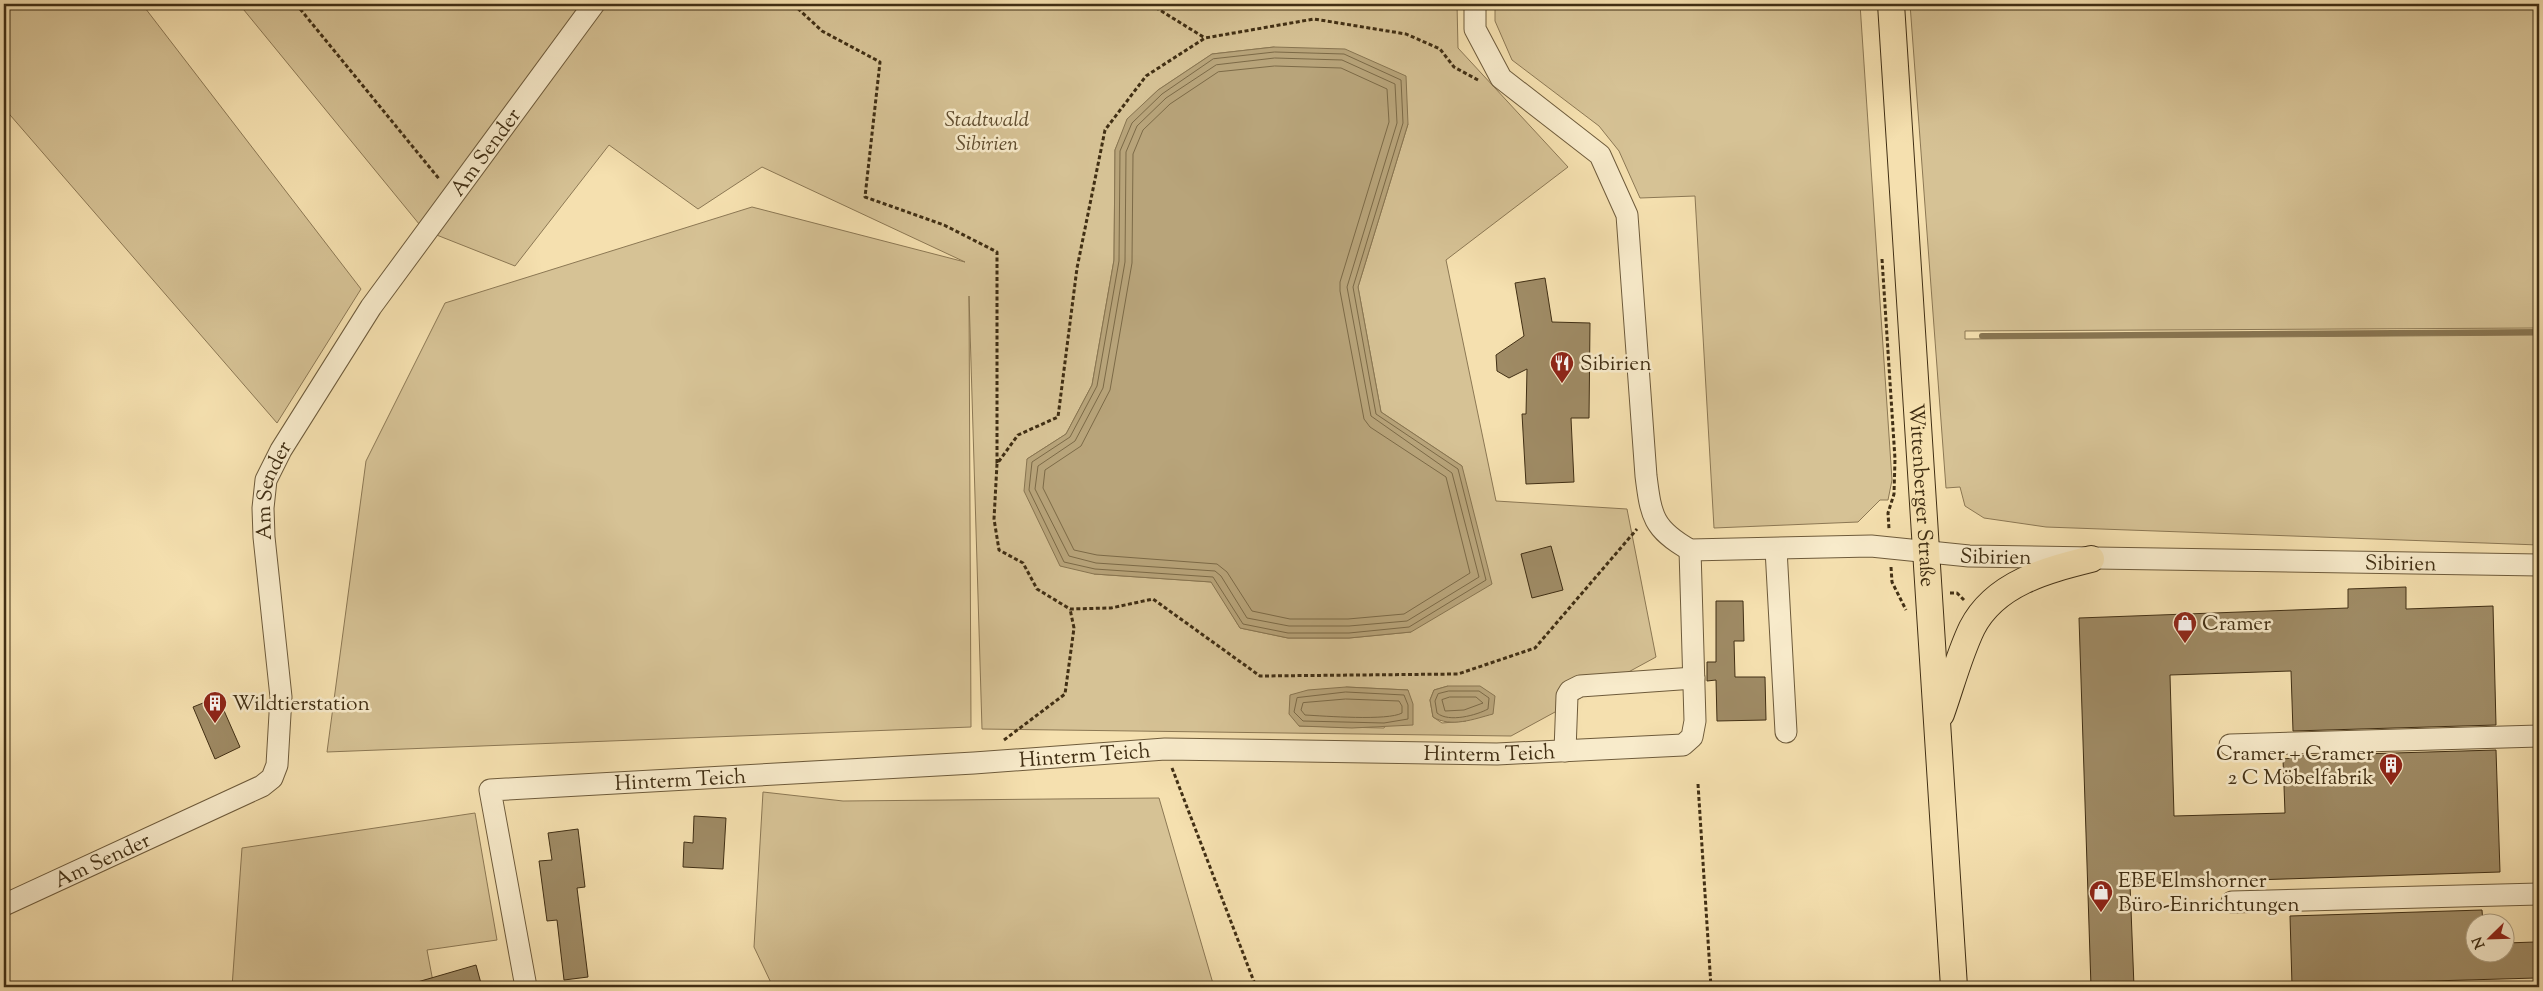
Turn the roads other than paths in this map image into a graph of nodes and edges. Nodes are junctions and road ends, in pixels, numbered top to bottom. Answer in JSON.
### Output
{"nodes":[{"id":1,"x":594,"y":4,"type":"edge"},
{"id":2,"x":1475,"y":4,"type":"edge"},
{"id":3,"x":1891,"y":4,"type":"edge"},
{"id":4,"x":1776,"y":549,"type":"junction"},
{"id":5,"x":1690,"y":550,"type":"junction"},
{"id":6,"x":1927,"y":552,"type":"junction"},
{"id":7,"x":2091,"y":559,"type":"junction"},
{"id":8,"x":2539,"y":565,"type":"edge"},
{"id":9,"x":1694,"y":678,"type":"junction"},
{"id":10,"x":1937,"y":724,"type":"junction"},
{"id":11,"x":1786,"y":732,"type":"dead end"},
{"id":12,"x":2539,"y":736,"type":"edge"},
{"id":13,"x":2230,"y":745,"type":"dead end"},
{"id":14,"x":1565,"y":751,"type":"junction"},
{"id":15,"x":2539,"y":894,"type":"edge"},
{"id":16,"x":2232,"y":902,"type":"dead end"},
{"id":17,"x":4,"y":905,"type":"edge"},
{"id":18,"x":526,"y":987,"type":"edge"},
{"id":19,"x":1954,"y":987,"type":"edge"}],
"edges":[{"from":1,"to":17,"type":"street","name":"Am Sender"},
{"from":2,"to":5,"type":"street","name":"Sibirien"},
{"from":3,"to":6,"type":"main road","name":"Wittenberger Straße"},
{"from":4,"to":5,"type":"street","name":"Sibirien"},
{"from":4,"to":6,"type":"street","name":"Sibirien"},
{"from":4,"to":11,"type":"street"},
{"from":5,"to":9,"type":"street","name":"Hinterm Teich"},
{"from":6,"to":7,"type":"street","name":"Sibirien"},
{"from":6,"to":10,"type":"main road","name":"Wittenberger Straße"},
{"from":7,"to":8,"type":"street","name":"Sibirien"},
{"from":7,"to":10,"type":"main road"},
{"from":9,"to":14,"type":"street"},
{"from":9,"to":14,"type":"street","name":"Hinterm Teich"},
{"from":10,"to":19,"type":"main road","name":"Wittenberger Straße"},
{"from":12,"to":13,"type":"street"},
{"from":14,"to":18,"type":"street","name":"Hinterm Teich"},
{"from":15,"to":16,"type":"street"}]}
